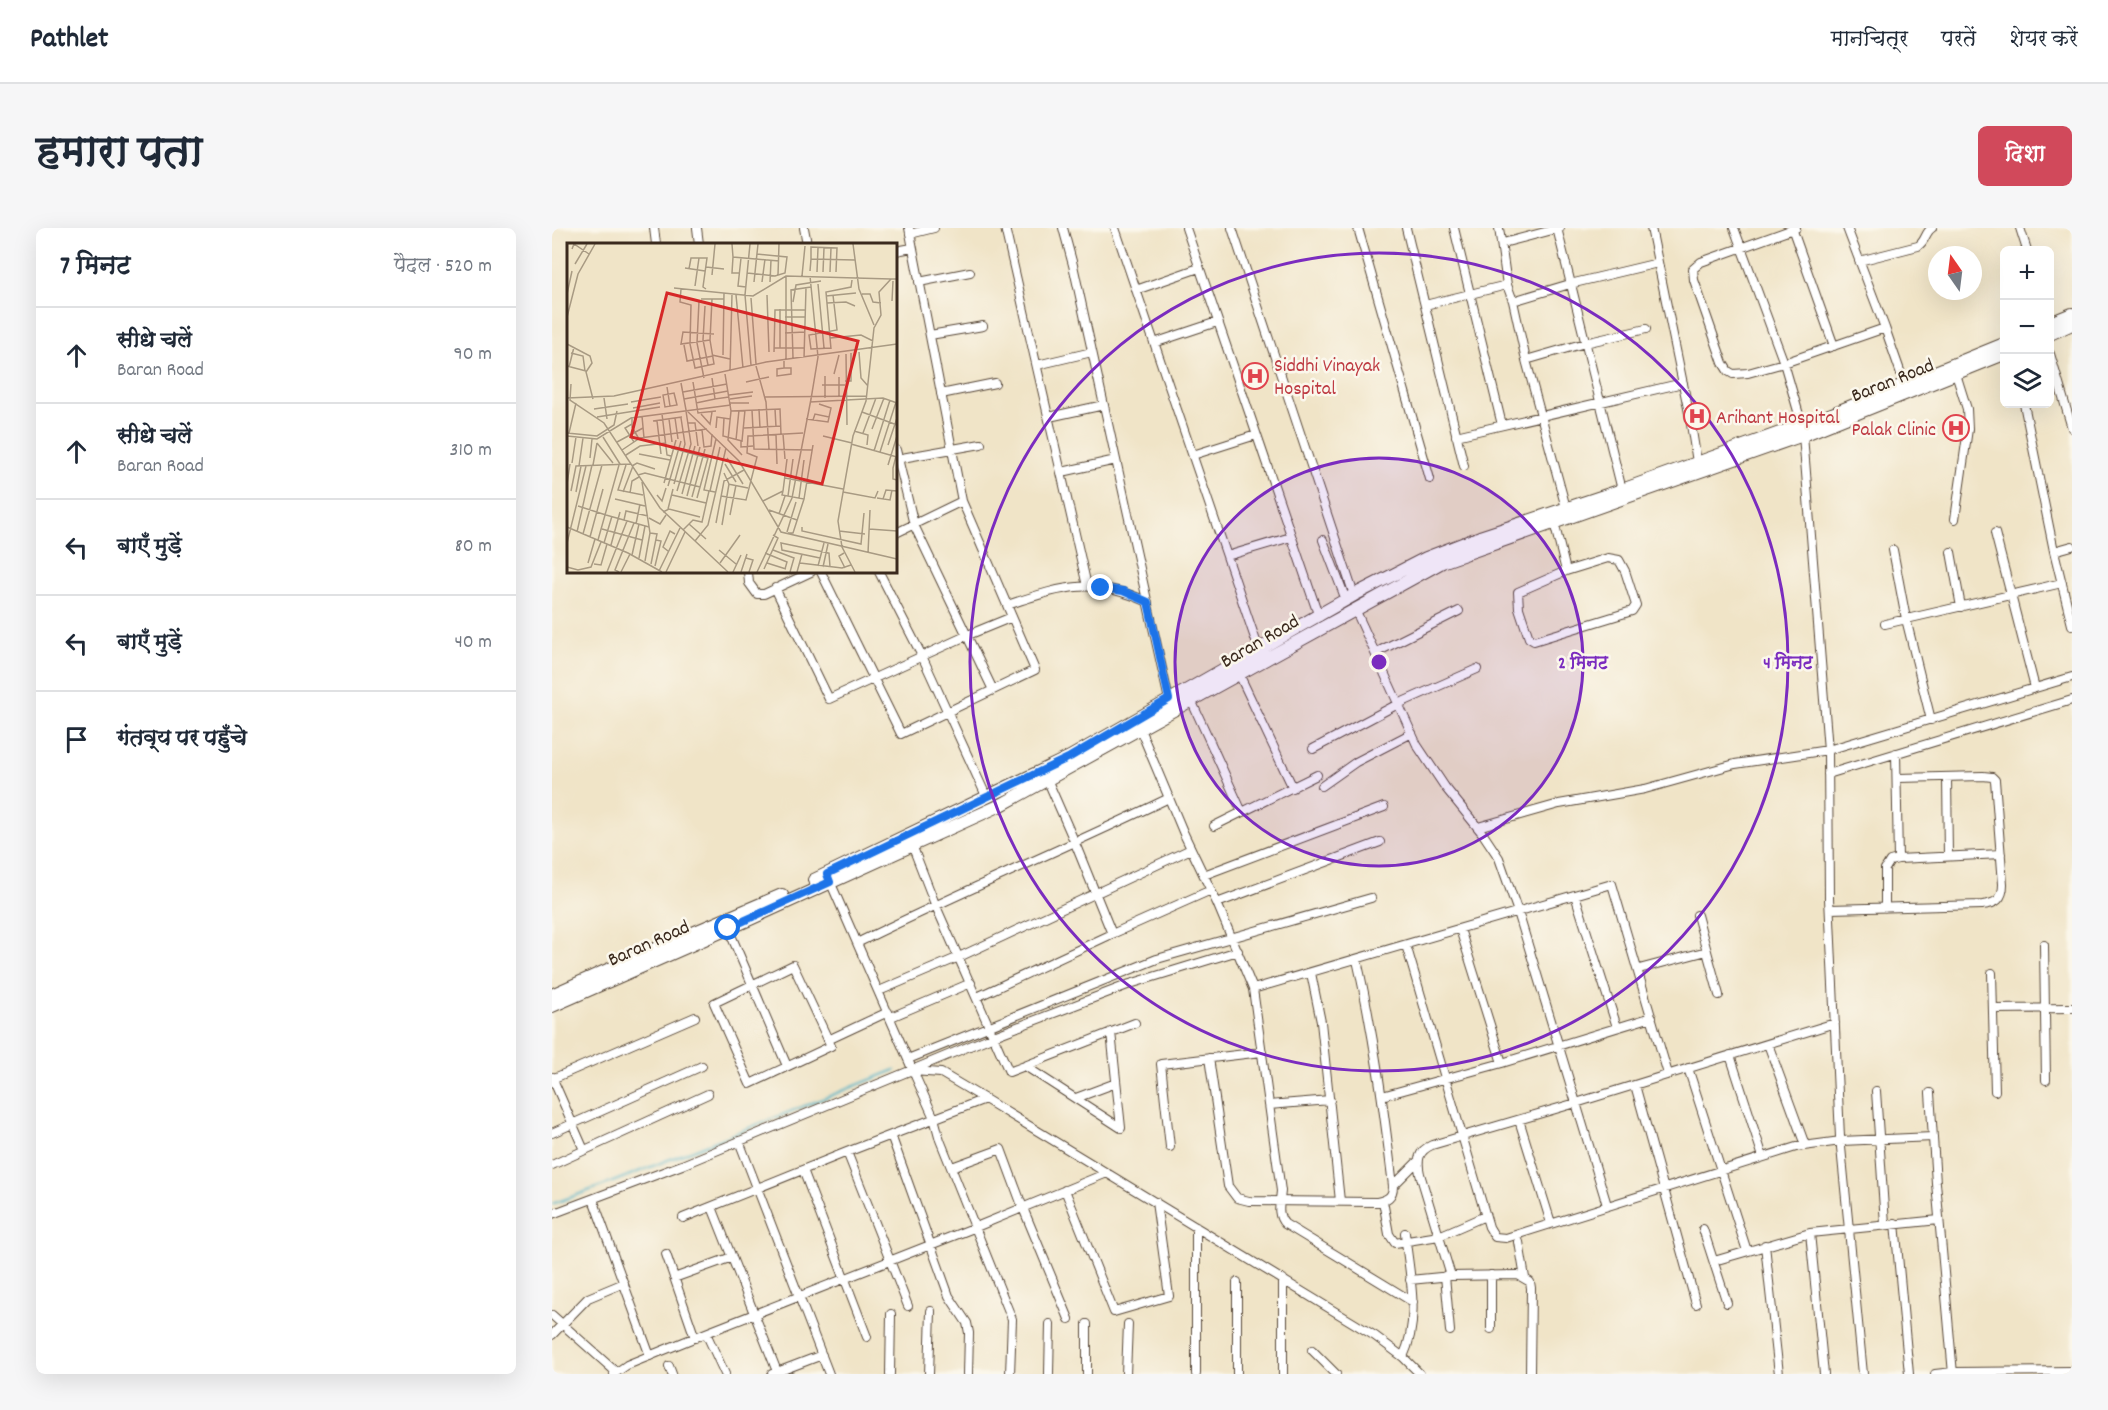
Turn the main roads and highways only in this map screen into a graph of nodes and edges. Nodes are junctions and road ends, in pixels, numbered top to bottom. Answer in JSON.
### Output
{"nodes":[{"id":1,"x":2072,"y":314,"type":"edge"},
{"id":2,"x":2054,"y":321,"type":"edge"},
{"id":3,"x":2072,"y":324,"type":"edge"},
{"id":4,"x":2054,"y":332,"type":"edge"},
{"id":5,"x":2000,"y":346,"type":"edge"},
{"id":6,"x":2000,"y":356,"type":"edge"},
{"id":7,"x":1802,"y":430,"type":"junction"},
{"id":8,"x":1352,"y":601,"type":"junction"},
{"id":9,"x":828,"y":878,"type":"junction"},
{"id":10,"x":552,"y":995,"type":"edge"},
{"id":11,"x":552,"y":1006,"type":"edge"}],
"edges":[{"from":1,"to":2,"type":"main road"},
{"from":3,"to":4,"type":"main road"},
{"from":5,"to":7,"type":"main road","name":"Baran Road"},
{"from":6,"to":7,"type":"main road","name":"Baran Road"},
{"from":7,"to":8,"type":"main road","name":"Baran Road"},
{"from":7,"to":8,"type":"main road","name":"Baran Road"},
{"from":8,"to":9,"type":"main road","name":"Baran Road"},
{"from":8,"to":9,"type":"main road","name":"Baran Road"},
{"from":9,"to":10,"type":"main road","name":"Baran Road"},
{"from":9,"to":11,"type":"main road","name":"Baran Road"}]}
